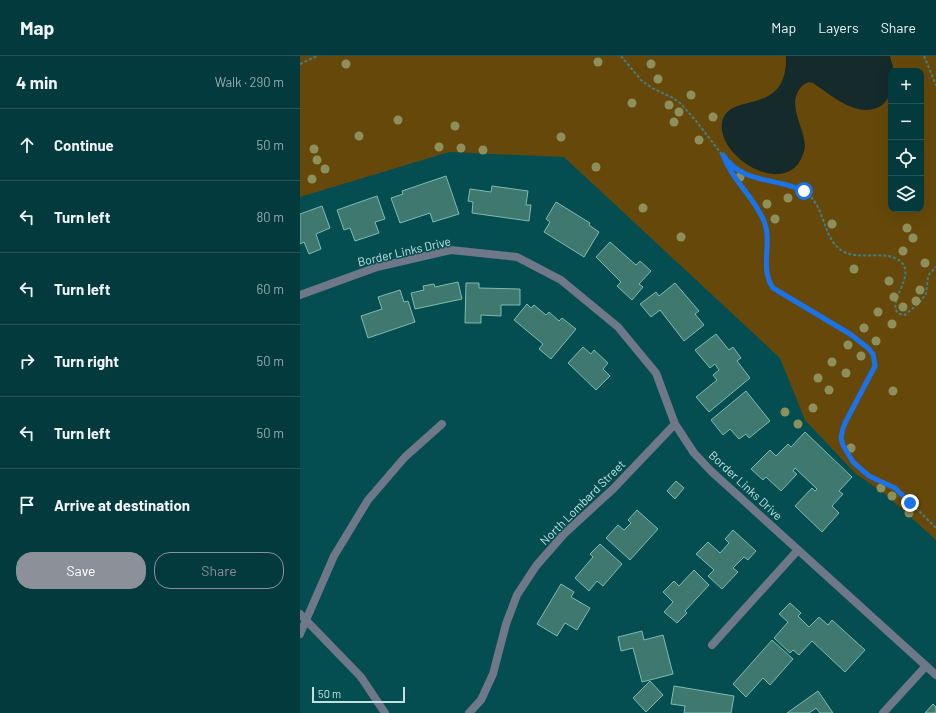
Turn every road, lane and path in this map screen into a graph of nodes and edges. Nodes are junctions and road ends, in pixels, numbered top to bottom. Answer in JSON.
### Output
{"nodes":[{"id":1,"x":317,"y":56,"type":"edge"},
{"id":2,"x":621,"y":56,"type":"edge"},
{"id":3,"x":924,"y":56,"type":"edge"},
{"id":4,"x":300,"y":64,"type":"edge"},
{"id":5,"x":936,"y":86,"type":"edge"},
{"id":6,"x":723,"y":155,"type":"junction"},
{"id":7,"x":936,"y":267,"type":"edge"},
{"id":8,"x":300,"y":295,"type":"edge"},
{"id":9,"x":442,"y":424,"type":"dead end"},
{"id":10,"x":675,"y":424,"type":"junction"},
{"id":11,"x":936,"y":528,"type":"edge"},
{"id":12,"x":798,"y":550,"type":"junction"},
{"id":13,"x":303,"y":616,"type":"edge"},
{"id":14,"x":300,"y":634,"type":"edge"},
{"id":15,"x":712,"y":645,"type":"dead end"},
{"id":16,"x":926,"y":666,"type":"junction"},
{"id":17,"x":936,"y":675,"type":"edge"},
{"id":18,"x":385,"y":713,"type":"edge"},
{"id":19,"x":469,"y":713,"type":"edge"},
{"id":20,"x":884,"y":713,"type":"edge"}],
"edges":[{"from":1,"to":4,"type":"path"},
{"from":2,"to":6,"type":"path"},
{"from":3,"to":5,"type":"path"},
{"from":6,"to":7,"type":"path"},
{"from":6,"to":11,"type":"path"},
{"from":8,"to":10,"type":"street","name":"Border Links Drive"},
{"from":9,"to":13,"type":"street"},
{"from":10,"to":12,"type":"street","name":"Border Links Drive"},
{"from":10,"to":19,"type":"street","name":"North Lombard Street"},
{"from":12,"to":15,"type":"street"},
{"from":12,"to":16,"type":"street","name":"Border Links Drive"},
{"from":13,"to":14,"type":"street"},
{"from":13,"to":18,"type":"street"},
{"from":16,"to":17,"type":"street","name":"Border Links Drive"},
{"from":16,"to":20,"type":"street"}]}
